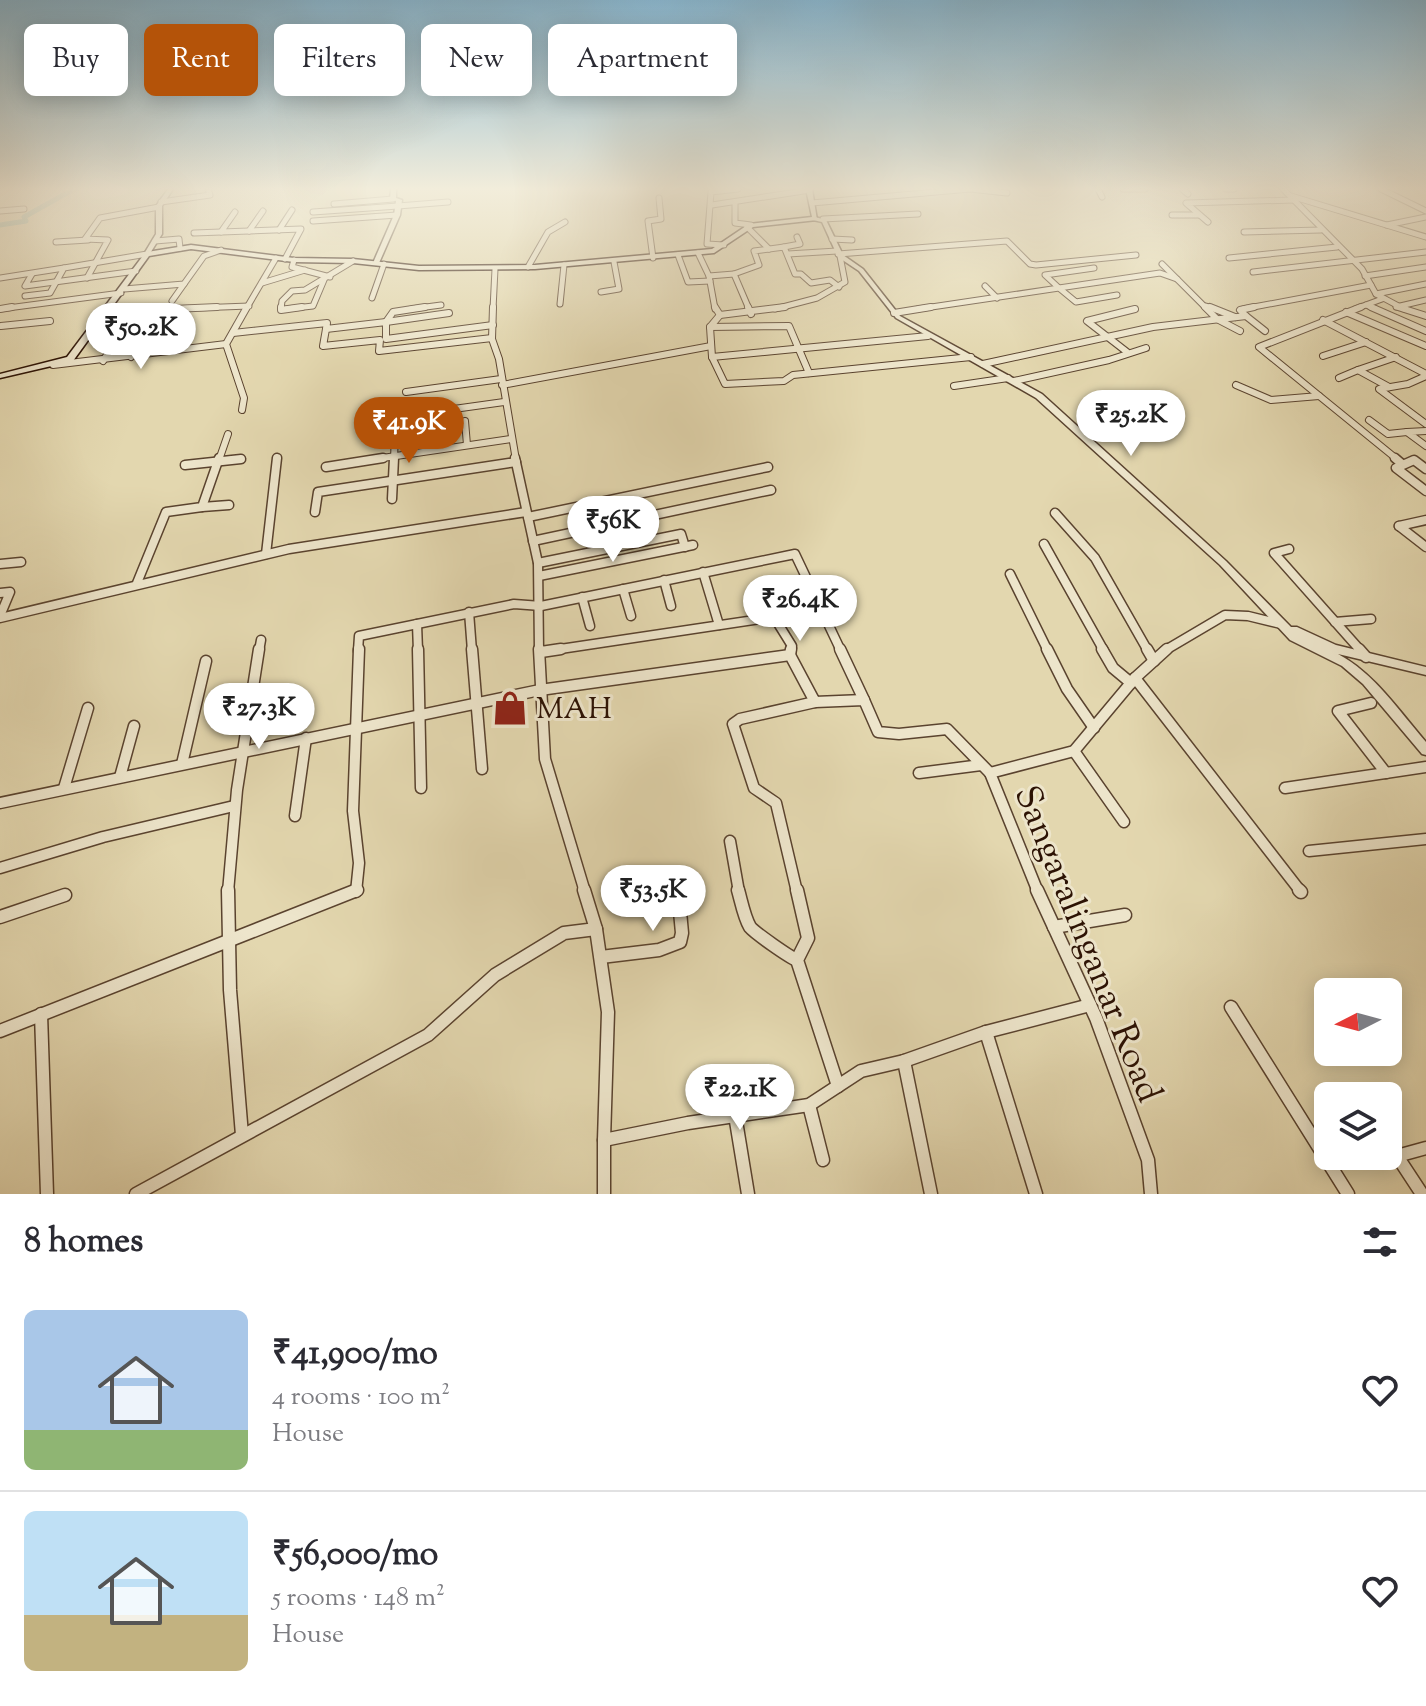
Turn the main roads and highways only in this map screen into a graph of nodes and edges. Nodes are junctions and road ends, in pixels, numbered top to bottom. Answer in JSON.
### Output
{"nodes":[{"id":1,"x":724,"y":245,"type":"edge"},
{"id":2,"x":0,"y":376,"type":"edge"}],
"edges":[{"from":1,"to":2,"type":"main road"}]}
